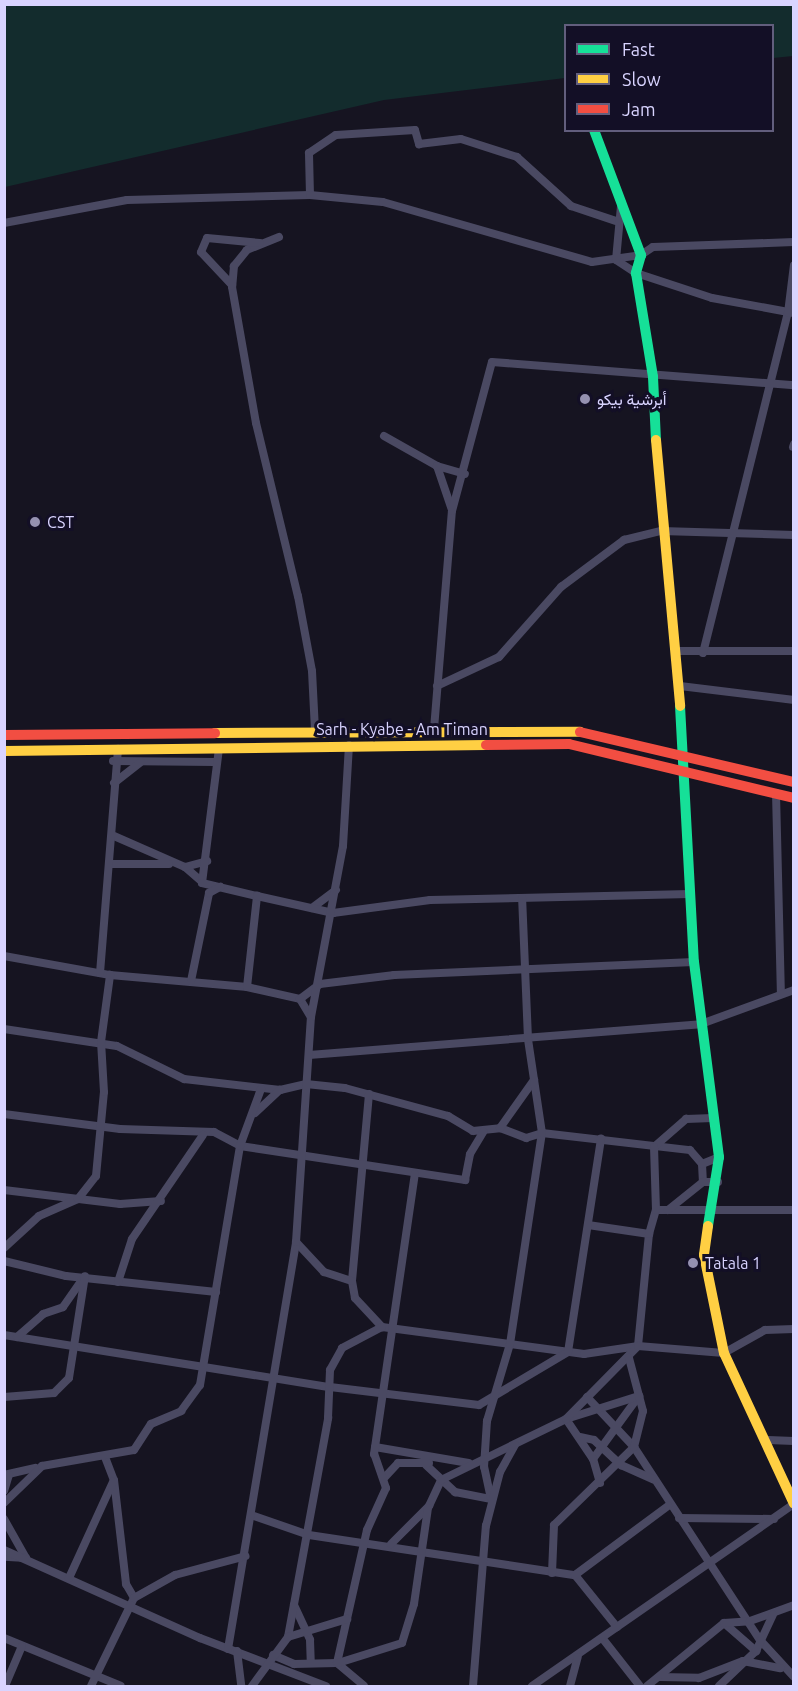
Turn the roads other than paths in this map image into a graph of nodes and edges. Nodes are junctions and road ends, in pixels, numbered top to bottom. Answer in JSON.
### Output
{"nodes":[{"id":1,"x":595,"y":132,"type":"edge"},
{"id":2,"x":310,"y":195,"type":"junction"},
{"id":3,"x":621,"y":206,"type":"junction"},
{"id":4,"x":616,"y":221,"type":"junction"},
{"id":5,"x":4,"y":223,"type":"edge"},
{"id":6,"x":635,"y":228,"type":"junction"},
{"id":7,"x":279,"y":237,"type":"dead end"},
{"id":8,"x":622,"y":240,"type":"junction"},
{"id":9,"x":794,"y":242,"type":"edge"},
{"id":10,"x":264,"y":244,"type":"junction"},
{"id":11,"x":641,"y":255,"type":"junction"},
{"id":12,"x":616,"y":260,"type":"junction"},
{"id":13,"x":794,"y":265,"type":"edge"},
{"id":14,"x":636,"y":273,"type":"junction"},
{"id":15,"x":232,"y":285,"type":"junction"},
{"id":16,"x":791,"y":313,"type":"edge"},
{"id":17,"x":653,"y":377,"type":"junction"},
{"id":18,"x":769,"y":384,"type":"junction"},
{"id":19,"x":794,"y":386,"type":"edge"},
{"id":20,"x":384,"y":436,"type":"dead end"},
{"id":21,"x":438,"y":466,"type":"junction"},
{"id":22,"x":465,"y":474,"type":"junction"},
{"id":23,"x":453,"y":512,"type":"junction"},
{"id":24,"x":661,"y":531,"type":"junction"},
{"id":25,"x":733,"y":535,"type":"junction"},
{"id":26,"x":794,"y":535,"type":"edge"},
{"id":27,"x":675,"y":651,"type":"junction"},
{"id":28,"x":794,"y":651,"type":"edge"},
{"id":29,"x":704,"y":653,"type":"junction"},
{"id":30,"x":437,"y":686,"type":"junction"},
{"id":31,"x":680,"y":686,"type":"junction"},
{"id":32,"x":794,"y":700,"type":"edge"},
{"id":33,"x":434,"y":729,"type":"junction"},
{"id":34,"x":315,"y":730,"type":"junction"},
{"id":35,"x":348,"y":730,"type":"junction"},
{"id":36,"x":4,"y":735,"type":"edge"},
{"id":37,"x":349,"y":744,"type":"junction"},
{"id":38,"x":219,"y":748,"type":"junction"},
{"id":39,"x":118,"y":749,"type":"junction"},
{"id":40,"x":4,"y":751,"type":"edge"},
{"id":41,"x":682,"y":753,"type":"junction"},
{"id":42,"x":113,"y":761,"type":"junction"},
{"id":43,"x":143,"y":761,"type":"junction"},
{"id":44,"x":215,"y":762,"type":"junction"},
{"id":45,"x":681,"y":769,"type":"junction"},
{"id":46,"x":794,"y":782,"type":"edge"},
{"id":47,"x":114,"y":783,"type":"junction"},
{"id":48,"x":776,"y":794,"type":"junction"},
{"id":49,"x":794,"y":798,"type":"edge"},
{"id":50,"x":114,"y":836,"type":"junction"},
{"id":51,"x":207,"y":861,"type":"junction"},
{"id":52,"x":110,"y":864,"type":"junction"},
{"id":53,"x":174,"y":864,"type":"junction"},
{"id":54,"x":185,"y":867,"type":"junction"},
{"id":55,"x":202,"y":883,"type":"junction"},
{"id":56,"x":220,"y":887,"type":"junction"},
{"id":57,"x":336,"y":890,"type":"junction"},
{"id":58,"x":690,"y":894,"type":"junction"},
{"id":59,"x":257,"y":896,"type":"junction"},
{"id":60,"x":522,"y":898,"type":"junction"},
{"id":61,"x":311,"y":908,"type":"junction"},
{"id":62,"x":333,"y":913,"type":"junction"},
{"id":63,"x":4,"y":956,"type":"edge"},
{"id":64,"x":694,"y":962,"type":"junction"},
{"id":65,"x":526,"y":971,"type":"junction"},
{"id":66,"x":100,"y":973,"type":"junction"},
{"id":67,"x":110,"y":975,"type":"junction"},
{"id":68,"x":191,"y":981,"type":"junction"},
{"id":69,"x":320,"y":984,"type":"junction"},
{"id":70,"x":247,"y":987,"type":"junction"},
{"id":71,"x":794,"y":990,"type":"edge"},
{"id":72,"x":781,"y":994,"type":"junction"},
{"id":73,"x":300,"y":999,"type":"junction"},
{"id":74,"x":311,"y":1017,"type":"junction"},
{"id":75,"x":701,"y":1024,"type":"junction"},
{"id":76,"x":4,"y":1029,"type":"edge"},
{"id":77,"x":528,"y":1039,"type":"junction"},
{"id":78,"x":101,"y":1042,"type":"junction"},
{"id":79,"x":309,"y":1055,"type":"junction"},
{"id":80,"x":534,"y":1080,"type":"junction"},
{"id":81,"x":306,"y":1084,"type":"junction"},
{"id":82,"x":261,"y":1089,"type":"junction"},
{"id":83,"x":280,"y":1090,"type":"junction"},
{"id":84,"x":369,"y":1094,"type":"junction"},
{"id":85,"x":4,"y":1114,"type":"edge"},
{"id":86,"x":254,"y":1114,"type":"junction"},
{"id":87,"x":713,"y":1118,"type":"junction"},
{"id":88,"x":100,"y":1123,"type":"junction"},
{"id":89,"x":500,"y":1128,"type":"junction"},
{"id":90,"x":473,"y":1131,"type":"junction"},
{"id":91,"x":483,"y":1132,"type":"junction"},
{"id":92,"x":542,"y":1133,"type":"junction"},
{"id":93,"x":203,"y":1135,"type":"junction"},
{"id":94,"x":601,"y":1139,"type":"junction"},
{"id":95,"x":476,"y":1140,"type":"junction"},
{"id":96,"x":240,"y":1146,"type":"junction"},
{"id":97,"x":654,"y":1147,"type":"junction"},
{"id":98,"x":719,"y":1157,"type":"junction"},
{"id":99,"x":303,"y":1158,"type":"junction"},
{"id":100,"x":364,"y":1164,"type":"junction"},
{"id":101,"x":702,"y":1164,"type":"junction"},
{"id":102,"x":415,"y":1174,"type":"junction"},
{"id":103,"x":703,"y":1182,"type":"junction"},
{"id":104,"x":718,"y":1182,"type":"junction"},
{"id":105,"x":4,"y":1190,"type":"edge"},
{"id":106,"x":78,"y":1199,"type":"junction"},
{"id":107,"x":161,"y":1201,"type":"junction"},
{"id":108,"x":656,"y":1210,"type":"junction"},
{"id":109,"x":668,"y":1210,"type":"junction"},
{"id":110,"x":794,"y":1210,"type":"edge"},
{"id":111,"x":706,"y":1212,"type":"junction"},
{"id":112,"x":588,"y":1225,"type":"junction"},
{"id":113,"x":649,"y":1234,"type":"junction"},
{"id":114,"x":296,"y":1242,"type":"junction"},
{"id":115,"x":4,"y":1248,"type":"edge"},
{"id":116,"x":4,"y":1261,"type":"edge"},
{"id":117,"x":84,"y":1276,"type":"junction"},
{"id":118,"x":352,"y":1281,"type":"junction"},
{"id":119,"x":118,"y":1282,"type":"junction"},
{"id":120,"x":216,"y":1292,"type":"junction"},
{"id":121,"x":382,"y":1328,"type":"junction"},
{"id":122,"x":395,"y":1329,"type":"junction"},
{"id":123,"x":794,"y":1329,"type":"edge"},
{"id":124,"x":4,"y":1335,"type":"edge"},
{"id":125,"x":17,"y":1337,"type":"junction"},
{"id":126,"x":510,"y":1344,"type":"junction"},
{"id":127,"x":74,"y":1346,"type":"junction"},
{"id":128,"x":638,"y":1347,"type":"junction"},
{"id":129,"x":568,"y":1352,"type":"junction"},
{"id":130,"x":724,"y":1353,"type":"junction"},
{"id":131,"x":629,"y":1358,"type":"junction"},
{"id":132,"x":204,"y":1365,"type":"junction"},
{"id":133,"x":274,"y":1376,"type":"junction"},
{"id":134,"x":330,"y":1388,"type":"junction"},
{"id":135,"x":383,"y":1393,"type":"junction"},
{"id":136,"x":639,"y":1395,"type":"junction"},
{"id":137,"x":4,"y":1396,"type":"edge"},
{"id":138,"x":587,"y":1397,"type":"junction"},
{"id":139,"x":495,"y":1398,"type":"junction"},
{"id":140,"x":474,"y":1406,"type":"junction"},
{"id":141,"x":597,"y":1407,"type":"junction"},
{"id":142,"x":488,"y":1416,"type":"junction"},
{"id":143,"x":566,"y":1419,"type":"junction"},
{"id":144,"x":620,"y":1429,"type":"junction"},
{"id":145,"x":580,"y":1437,"type":"junction"},
{"id":146,"x":768,"y":1440,"type":"junction"},
{"id":147,"x":794,"y":1441,"type":"edge"},
{"id":148,"x":515,"y":1444,"type":"junction"},
{"id":149,"x":601,"y":1446,"type":"junction"},
{"id":150,"x":375,"y":1447,"type":"junction"},
{"id":151,"x":634,"y":1447,"type":"junction"},
{"id":152,"x":408,"y":1454,"type":"junction"},
{"id":153,"x":105,"y":1457,"type":"junction"},
{"id":154,"x":437,"y":1457,"type":"junction"},
{"id":155,"x":592,"y":1459,"type":"junction"},
{"id":156,"x":398,"y":1463,"type":"junction"},
{"id":157,"x":482,"y":1463,"type":"junction"},
{"id":158,"x":422,"y":1465,"type":"junction"},
{"id":159,"x":621,"y":1465,"type":"junction"},
{"id":160,"x":42,"y":1466,"type":"junction"},
{"id":161,"x":7,"y":1475,"type":"edge"},
{"id":162,"x":385,"y":1477,"type":"junction"},
{"id":163,"x":114,"y":1480,"type":"junction"},
{"id":164,"x":441,"y":1480,"type":"junction"},
{"id":165,"x":655,"y":1480,"type":"junction"},
{"id":166,"x":600,"y":1483,"type":"junction"},
{"id":167,"x":4,"y":1491,"type":"edge"},
{"id":168,"x":491,"y":1500,"type":"junction"},
{"id":169,"x":4,"y":1503,"type":"edge"},
{"id":170,"x":793,"y":1505,"type":"edge"},
{"id":171,"x":429,"y":1506,"type":"junction"},
{"id":172,"x":668,"y":1506,"type":"junction"},
{"id":173,"x":254,"y":1516,"type":"junction"},
{"id":174,"x":680,"y":1518,"type":"junction"},
{"id":175,"x":4,"y":1519,"type":"edge"},
{"id":176,"x":774,"y":1519,"type":"junction"},
{"id":177,"x":309,"y":1536,"type":"junction"},
{"id":178,"x":365,"y":1544,"type":"junction"},
{"id":179,"x":391,"y":1544,"type":"junction"},
{"id":180,"x":4,"y":1550,"type":"edge"},
{"id":181,"x":423,"y":1551,"type":"junction"},
{"id":182,"x":246,"y":1556,"type":"junction"},
{"id":183,"x":4,"y":1557,"type":"edge"},
{"id":184,"x":26,"y":1558,"type":"junction"},
{"id":185,"x":486,"y":1559,"type":"junction"},
{"id":186,"x":714,"y":1563,"type":"junction"},
{"id":187,"x":552,"y":1573,"type":"junction"},
{"id":188,"x":575,"y":1575,"type":"junction"},
{"id":189,"x":69,"y":1578,"type":"junction"},
{"id":190,"x":134,"y":1598,"type":"junction"},
{"id":191,"x":293,"y":1603,"type":"junction"},
{"id":192,"x":127,"y":1605,"type":"junction"},
{"id":193,"x":794,"y":1605,"type":"edge"},
{"id":194,"x":774,"y":1615,"type":"junction"},
{"id":195,"x":347,"y":1619,"type":"junction"},
{"id":196,"x":750,"y":1622,"type":"junction"},
{"id":197,"x":724,"y":1623,"type":"junction"},
{"id":198,"x":617,"y":1627,"type":"junction"},
{"id":199,"x":304,"y":1632,"type":"junction"},
{"id":200,"x":288,"y":1637,"type":"junction"},
{"id":201,"x":4,"y":1638,"type":"edge"},
{"id":202,"x":603,"y":1639,"type":"junction"},
{"id":203,"x":760,"y":1640,"type":"junction"},
{"id":204,"x":22,"y":1646,"type":"junction"},
{"id":205,"x":228,"y":1649,"type":"junction"},
{"id":206,"x":237,"y":1651,"type":"junction"},
{"id":207,"x":756,"y":1651,"type":"junction"},
{"id":208,"x":578,"y":1657,"type":"junction"},
{"id":209,"x":270,"y":1659,"type":"junction"},
{"id":210,"x":743,"y":1661,"type":"junction"},
{"id":211,"x":312,"y":1663,"type":"junction"},
{"id":212,"x":337,"y":1663,"type":"junction"},
{"id":213,"x":780,"y":1668,"type":"junction"},
{"id":214,"x":97,"y":1676,"type":"junction"},
{"id":215,"x":660,"y":1677,"type":"junction"},
{"id":216,"x":676,"y":1677,"type":"junction"},
{"id":217,"x":794,"y":1677,"type":"edge"},
{"id":218,"x":633,"y":1679,"type":"junction"},
{"id":219,"x":4,"y":1686,"type":"edge"},
{"id":220,"x":91,"y":1686,"type":"edge"},
{"id":221,"x":121,"y":1686,"type":"edge"},
{"id":222,"x":241,"y":1686,"type":"edge"},
{"id":223,"x":252,"y":1686,"type":"edge"},
{"id":224,"x":326,"y":1686,"type":"edge"},
{"id":225,"x":364,"y":1686,"type":"edge"},
{"id":226,"x":472,"y":1686,"type":"edge"},
{"id":227,"x":532,"y":1686,"type":"edge"},
{"id":228,"x":570,"y":1686,"type":"edge"},
{"id":229,"x":627,"y":1686,"type":"edge"},
{"id":230,"x":639,"y":1686,"type":"edge"},
{"id":231,"x":647,"y":1686,"type":"edge"},
{"id":232,"x":675,"y":1686,"type":"edge"},
{"id":233,"x":719,"y":1686,"type":"edge"}],
"edges":[{"from":1,"to":3,"type":"main road"},
{"from":2,"to":4,"type":"street"},
{"from":2,"to":5,"type":"street"},
{"from":2,"to":12,"type":"street"},
{"from":3,"to":4,"type":"street"},
{"from":3,"to":6,"type":"main road"},
{"from":4,"to":8,"type":"street"},
{"from":6,"to":8,"type":"street"},
{"from":6,"to":11,"type":"main road"},
{"from":7,"to":10,"type":"street"},
{"from":8,"to":12,"type":"street"},
{"from":9,"to":11,"type":"street"},
{"from":10,"to":15,"type":"street"},
{"from":10,"to":15,"type":"street"},
{"from":11,"to":12,"type":"street"},
{"from":11,"to":14,"type":"main road"},
{"from":12,"to":14,"type":"street"},
{"from":13,"to":16,"type":"street"},
{"from":14,"to":16,"type":"street"},
{"from":14,"to":17,"type":"main road"},
{"from":15,"to":34,"type":"street"},
{"from":16,"to":18,"type":"street"},
{"from":17,"to":18,"type":"street"},
{"from":17,"to":22,"type":"street"},
{"from":17,"to":24,"type":"main road"},
{"from":18,"to":19,"type":"street"},
{"from":18,"to":25,"type":"street"},
{"from":20,"to":21,"type":"street"},
{"from":21,"to":22,"type":"street"},
{"from":21,"to":23,"type":"street"},
{"from":22,"to":23,"type":"street"},
{"from":23,"to":30,"type":"street"},
{"from":24,"to":25,"type":"street"},
{"from":24,"to":27,"type":"main road"},
{"from":24,"to":30,"type":"street"},
{"from":25,"to":26,"type":"street"},
{"from":25,"to":29,"type":"street"},
{"from":27,"to":29,"type":"street"},
{"from":27,"to":31,"type":"main road"},
{"from":28,"to":29,"type":"street"},
{"from":30,"to":33,"type":"street"},
{"from":31,"to":32,"type":"street"},
{"from":31,"to":41,"type":"main road"},
{"from":33,"to":35,"type":"main road","name":"Sarh - Kyabe - Am Timan"},
{"from":33,"to":41,"type":"main road","name":"Sarh - Kyabe - Am Timan"},
{"from":34,"to":35,"type":"main road","name":"Sarh - Kyabe - Am Timan"},
{"from":34,"to":36,"type":"main road","name":"Sarh - Kyabe - Am Timan"},
{"from":35,"to":37,"type":"street"},
{"from":37,"to":38,"type":"main road","name":"Sarh - Kyabe - Am Timan"},
{"from":37,"to":45,"type":"main road","name":"Sarh - Kyabe - Am Timan"},
{"from":37,"to":57,"type":"street"},
{"from":38,"to":39,"type":"main road","name":"Sarh - Kyabe - Am Timan"},
{"from":38,"to":44,"type":"street"},
{"from":39,"to":40,"type":"main road","name":"Sarh - Kyabe - Am Timan"},
{"from":39,"to":42,"type":"street"},
{"from":41,"to":45,"type":"main road"},
{"from":41,"to":46,"type":"main road","name":"Sarh - Kyabe - Am Timan"},
{"from":42,"to":43,"type":"street"},
{"from":42,"to":47,"type":"street"},
{"from":43,"to":44,"type":"street"},
{"from":43,"to":47,"type":"street"},
{"from":44,"to":51,"type":"street"},
{"from":45,"to":48,"type":"main road","name":"Sarh - Kyabe - Am Timan"},
{"from":45,"to":58,"type":"main road"},
{"from":47,"to":50,"type":"street"},
{"from":48,"to":49,"type":"main road","name":"Sarh - Kyabe - Am Timan"},
{"from":48,"to":72,"type":"street"},
{"from":50,"to":52,"type":"street"},
{"from":50,"to":53,"type":"street"},
{"from":51,"to":54,"type":"street"},
{"from":51,"to":55,"type":"street"},
{"from":52,"to":53,"type":"street"},
{"from":52,"to":66,"type":"street"},
{"from":53,"to":54,"type":"street"},
{"from":54,"to":55,"type":"street"},
{"from":55,"to":56,"type":"street"},
{"from":56,"to":59,"type":"street"},
{"from":56,"to":68,"type":"street"},
{"from":57,"to":61,"type":"street"},
{"from":57,"to":62,"type":"street"},
{"from":58,"to":60,"type":"street"},
{"from":58,"to":64,"type":"main road"},
{"from":59,"to":61,"type":"street"},
{"from":59,"to":70,"type":"street"},
{"from":60,"to":62,"type":"street"},
{"from":60,"to":65,"type":"street"},
{"from":61,"to":62,"type":"street"},
{"from":62,"to":69,"type":"street"},
{"from":63,"to":66,"type":"street"},
{"from":64,"to":65,"type":"street"},
{"from":64,"to":75,"type":"main road"},
{"from":65,"to":69,"type":"street"},
{"from":65,"to":77,"type":"street"},
{"from":66,"to":67,"type":"street"},
{"from":67,"to":68,"type":"street"},
{"from":67,"to":78,"type":"street"},
{"from":68,"to":70,"type":"street"},
{"from":69,"to":73,"type":"street"},
{"from":69,"to":74,"type":"street"},
{"from":70,"to":73,"type":"street"},
{"from":71,"to":72,"type":"street"},
{"from":72,"to":75,"type":"street"},
{"from":73,"to":74,"type":"street"},
{"from":74,"to":79,"type":"street"},
{"from":75,"to":77,"type":"street"},
{"from":75,"to":87,"type":"main road"},
{"from":76,"to":78,"type":"street"},
{"from":77,"to":79,"type":"street"},
{"from":77,"to":80,"type":"street"},
{"from":78,"to":82,"type":"street"},
{"from":78,"to":88,"type":"street"},
{"from":79,"to":81,"type":"street"},
{"from":80,"to":89,"type":"street"},
{"from":80,"to":92,"type":"street"},
{"from":81,"to":83,"type":"street"},
{"from":81,"to":84,"type":"street"},
{"from":81,"to":99,"type":"street"},
{"from":82,"to":83,"type":"street"},
{"from":82,"to":86,"type":"street"},
{"from":83,"to":86,"type":"street"},
{"from":84,"to":90,"type":"street"},
{"from":84,"to":100,"type":"street"},
{"from":85,"to":88,"type":"street"},
{"from":86,"to":96,"type":"street"},
{"from":87,"to":97,"type":"street"},
{"from":87,"to":98,"type":"main road"},
{"from":88,"to":93,"type":"street"},
{"from":88,"to":106,"type":"street"},
{"from":89,"to":91,"type":"street"},
{"from":89,"to":92,"type":"street"},
{"from":90,"to":91,"type":"street"},
{"from":90,"to":95,"type":"street"},
{"from":91,"to":95,"type":"street"},
{"from":92,"to":94,"type":"street"},
{"from":92,"to":126,"type":"street"},
{"from":93,"to":96,"type":"street"},
{"from":93,"to":107,"type":"street"},
{"from":94,"to":97,"type":"street"},
{"from":94,"to":112,"type":"street"},
{"from":95,"to":102,"type":"street"},
{"from":96,"to":99,"type":"street"},
{"from":96,"to":120,"type":"street"},
{"from":97,"to":101,"type":"street"},
{"from":97,"to":108,"type":"street"},
{"from":98,"to":101,"type":"street"},
{"from":98,"to":104,"type":"main road"},
{"from":99,"to":100,"type":"street"},
{"from":99,"to":114,"type":"street"},
{"from":100,"to":102,"type":"street"},
{"from":100,"to":118,"type":"street"},
{"from":101,"to":103,"type":"street"},
{"from":102,"to":122,"type":"street"},
{"from":103,"to":104,"type":"street"},
{"from":103,"to":109,"type":"street"},
{"from":104,"to":111,"type":"main road"},
{"from":105,"to":106,"type":"street"},
{"from":106,"to":107,"type":"street"},
{"from":106,"to":115,"type":"street"},
{"from":107,"to":119,"type":"street"},
{"from":108,"to":109,"type":"street"},
{"from":108,"to":113,"type":"street"},
{"from":109,"to":111,"type":"street"},
{"from":110,"to":111,"type":"street"},
{"from":111,"to":130,"type":"main road"},
{"from":112,"to":113,"type":"street"},
{"from":112,"to":129,"type":"street"},
{"from":113,"to":128,"type":"street"},
{"from":114,"to":118,"type":"street"},
{"from":114,"to":133,"type":"street"},
{"from":116,"to":117,"type":"street"},
{"from":117,"to":119,"type":"street"},
{"from":117,"to":125,"type":"street"},
{"from":117,"to":127,"type":"street"},
{"from":118,"to":121,"type":"street"},
{"from":119,"to":120,"type":"street"},
{"from":120,"to":132,"type":"street"},
{"from":121,"to":122,"type":"street"},
{"from":121,"to":134,"type":"street"},
{"from":122,"to":126,"type":"street"},
{"from":122,"to":135,"type":"street"},
{"from":123,"to":130,"type":"street"},
{"from":124,"to":125,"type":"street"},
{"from":125,"to":127,"type":"street"},
{"from":126,"to":129,"type":"street"},
{"from":126,"to":139,"type":"street"},
{"from":127,"to":132,"type":"street"},
{"from":127,"to":137,"type":"street"},
{"from":128,"to":129,"type":"street"},
{"from":128,"to":130,"type":"street"},
{"from":128,"to":131,"type":"street"},
{"from":129,"to":139,"type":"street"},
{"from":130,"to":146,"type":"main road"},
{"from":131,"to":136,"type":"street"},
{"from":131,"to":138,"type":"street"},
{"from":132,"to":133,"type":"street"},
{"from":132,"to":153,"type":"street"},
{"from":133,"to":134,"type":"street"},
{"from":133,"to":173,"type":"street"},
{"from":134,"to":135,"type":"street"},
{"from":134,"to":177,"type":"street"},
{"from":135,"to":140,"type":"street"},
{"from":135,"to":150,"type":"street"},
{"from":136,"to":141,"type":"street"},
{"from":136,"to":144,"type":"street"},
{"from":136,"to":151,"type":"street"},
{"from":138,"to":141,"type":"street"},
{"from":138,"to":143,"type":"street"},
{"from":139,"to":140,"type":"street"},
{"from":139,"to":142,"type":"street"},
{"from":140,"to":142,"type":"street"},
{"from":141,"to":143,"type":"street"},
{"from":141,"to":144,"type":"street"},
{"from":142,"to":157,"type":"street"},
{"from":143,"to":145,"type":"street"},
{"from":143,"to":148,"type":"street"},
{"from":144,"to":149,"type":"street"},
{"from":144,"to":151,"type":"street"},
{"from":145,"to":149,"type":"street"},
{"from":145,"to":155,"type":"street"},
{"from":146,"to":147,"type":"street"},
{"from":146,"to":170,"type":"main road"},
{"from":148,"to":157,"type":"street"},
{"from":148,"to":168,"type":"street"},
{"from":149,"to":155,"type":"street"},
{"from":149,"to":159,"type":"street"},
{"from":150,"to":152,"type":"street"},
{"from":150,"to":162,"type":"street"},
{"from":151,"to":159,"type":"street"},
{"from":151,"to":165,"type":"street"},
{"from":152,"to":154,"type":"street"},
{"from":152,"to":156,"type":"street"},
{"from":152,"to":158,"type":"street"},
{"from":153,"to":160,"type":"street"},
{"from":153,"to":163,"type":"street"},
{"from":154,"to":157,"type":"street"},
{"from":154,"to":158,"type":"street"},
{"from":155,"to":166,"type":"street"},
{"from":156,"to":158,"type":"street"},
{"from":156,"to":162,"type":"street"},
{"from":157,"to":164,"type":"street"},
{"from":157,"to":168,"type":"street"},
{"from":158,"to":164,"type":"street"},
{"from":159,"to":165,"type":"street"},
{"from":159,"to":166,"type":"street"},
{"from":160,"to":161,"type":"street"},
{"from":160,"to":169,"type":"street"},
{"from":161,"to":167,"type":"street"},
{"from":162,"to":178,"type":"street"},
{"from":163,"to":189,"type":"street"},
{"from":163,"to":190,"type":"street"},
{"from":164,"to":168,"type":"street"},
{"from":164,"to":171,"type":"street"},
{"from":165,"to":172,"type":"street"},
{"from":166,"to":187,"type":"street"},
{"from":168,"to":185,"type":"street"},
{"from":170,"to":176,"type":"street"},
{"from":171,"to":179,"type":"street"},
{"from":171,"to":181,"type":"street"},
{"from":172,"to":174,"type":"street"},
{"from":172,"to":188,"type":"street"},
{"from":173,"to":177,"type":"street"},
{"from":173,"to":182,"type":"street"},
{"from":174,"to":176,"type":"street"},
{"from":174,"to":186,"type":"street"},
{"from":175,"to":184,"type":"street"},
{"from":176,"to":186,"type":"street"},
{"from":177,"to":178,"type":"street"},
{"from":177,"to":191,"type":"street"},
{"from":178,"to":179,"type":"street"},
{"from":178,"to":195,"type":"street"},
{"from":179,"to":181,"type":"street"},
{"from":180,"to":184,"type":"street"},
{"from":181,"to":185,"type":"street"},
{"from":181,"to":212,"type":"street"},
{"from":182,"to":190,"type":"street"},
{"from":182,"to":205,"type":"street"},
{"from":183,"to":184,"type":"street"},
{"from":184,"to":189,"type":"street"},
{"from":185,"to":187,"type":"street"},
{"from":185,"to":226,"type":"street"},
{"from":186,"to":196,"type":"street"},
{"from":186,"to":198,"type":"street"},
{"from":187,"to":188,"type":"street"},
{"from":188,"to":198,"type":"street"},
{"from":189,"to":192,"type":"street"},
{"from":190,"to":192,"type":"street"},
{"from":191,"to":199,"type":"street"},
{"from":191,"to":200,"type":"street"},
{"from":192,"to":205,"type":"street"},
{"from":192,"to":214,"type":"street"},
{"from":193,"to":194,"type":"street"},
{"from":194,"to":196,"type":"street"},
{"from":194,"to":203,"type":"street"},
{"from":195,"to":199,"type":"street"},
{"from":195,"to":212,"type":"street"},
{"from":196,"to":197,"type":"street"},
{"from":196,"to":203,"type":"street"},
{"from":197,"to":207,"type":"street"},
{"from":197,"to":215,"type":"street"},
{"from":198,"to":202,"type":"street"},
{"from":199,"to":200,"type":"street"},
{"from":199,"to":211,"type":"street"},
{"from":200,"to":209,"type":"street"},
{"from":201,"to":204,"type":"street"},
{"from":202,"to":208,"type":"street"},
{"from":202,"to":218,"type":"street"},
{"from":203,"to":207,"type":"street"},
{"from":203,"to":213,"type":"street"},
{"from":204,"to":214,"type":"street"},
{"from":204,"to":219,"type":"street"},
{"from":205,"to":206,"type":"street"},
{"from":206,"to":209,"type":"street"},
{"from":206,"to":222,"type":"street"},
{"from":207,"to":210,"type":"street"},
{"from":208,"to":227,"type":"street"},
{"from":208,"to":228,"type":"street"},
{"from":209,"to":211,"type":"street"},
{"from":209,"to":223,"type":"street"},
{"from":209,"to":224,"type":"street"},
{"from":210,"to":213,"type":"street"},
{"from":210,"to":216,"type":"street"},
{"from":210,"to":233,"type":"street"},
{"from":211,"to":212,"type":"street"},
{"from":212,"to":225,"type":"street"},
{"from":213,"to":217,"type":"street"},
{"from":214,"to":220,"type":"street"},
{"from":214,"to":221,"type":"street"},
{"from":215,"to":216,"type":"street"},
{"from":215,"to":231,"type":"street"},
{"from":216,"to":232,"type":"street"},
{"from":218,"to":229,"type":"street"},
{"from":218,"to":230,"type":"street"}]}
